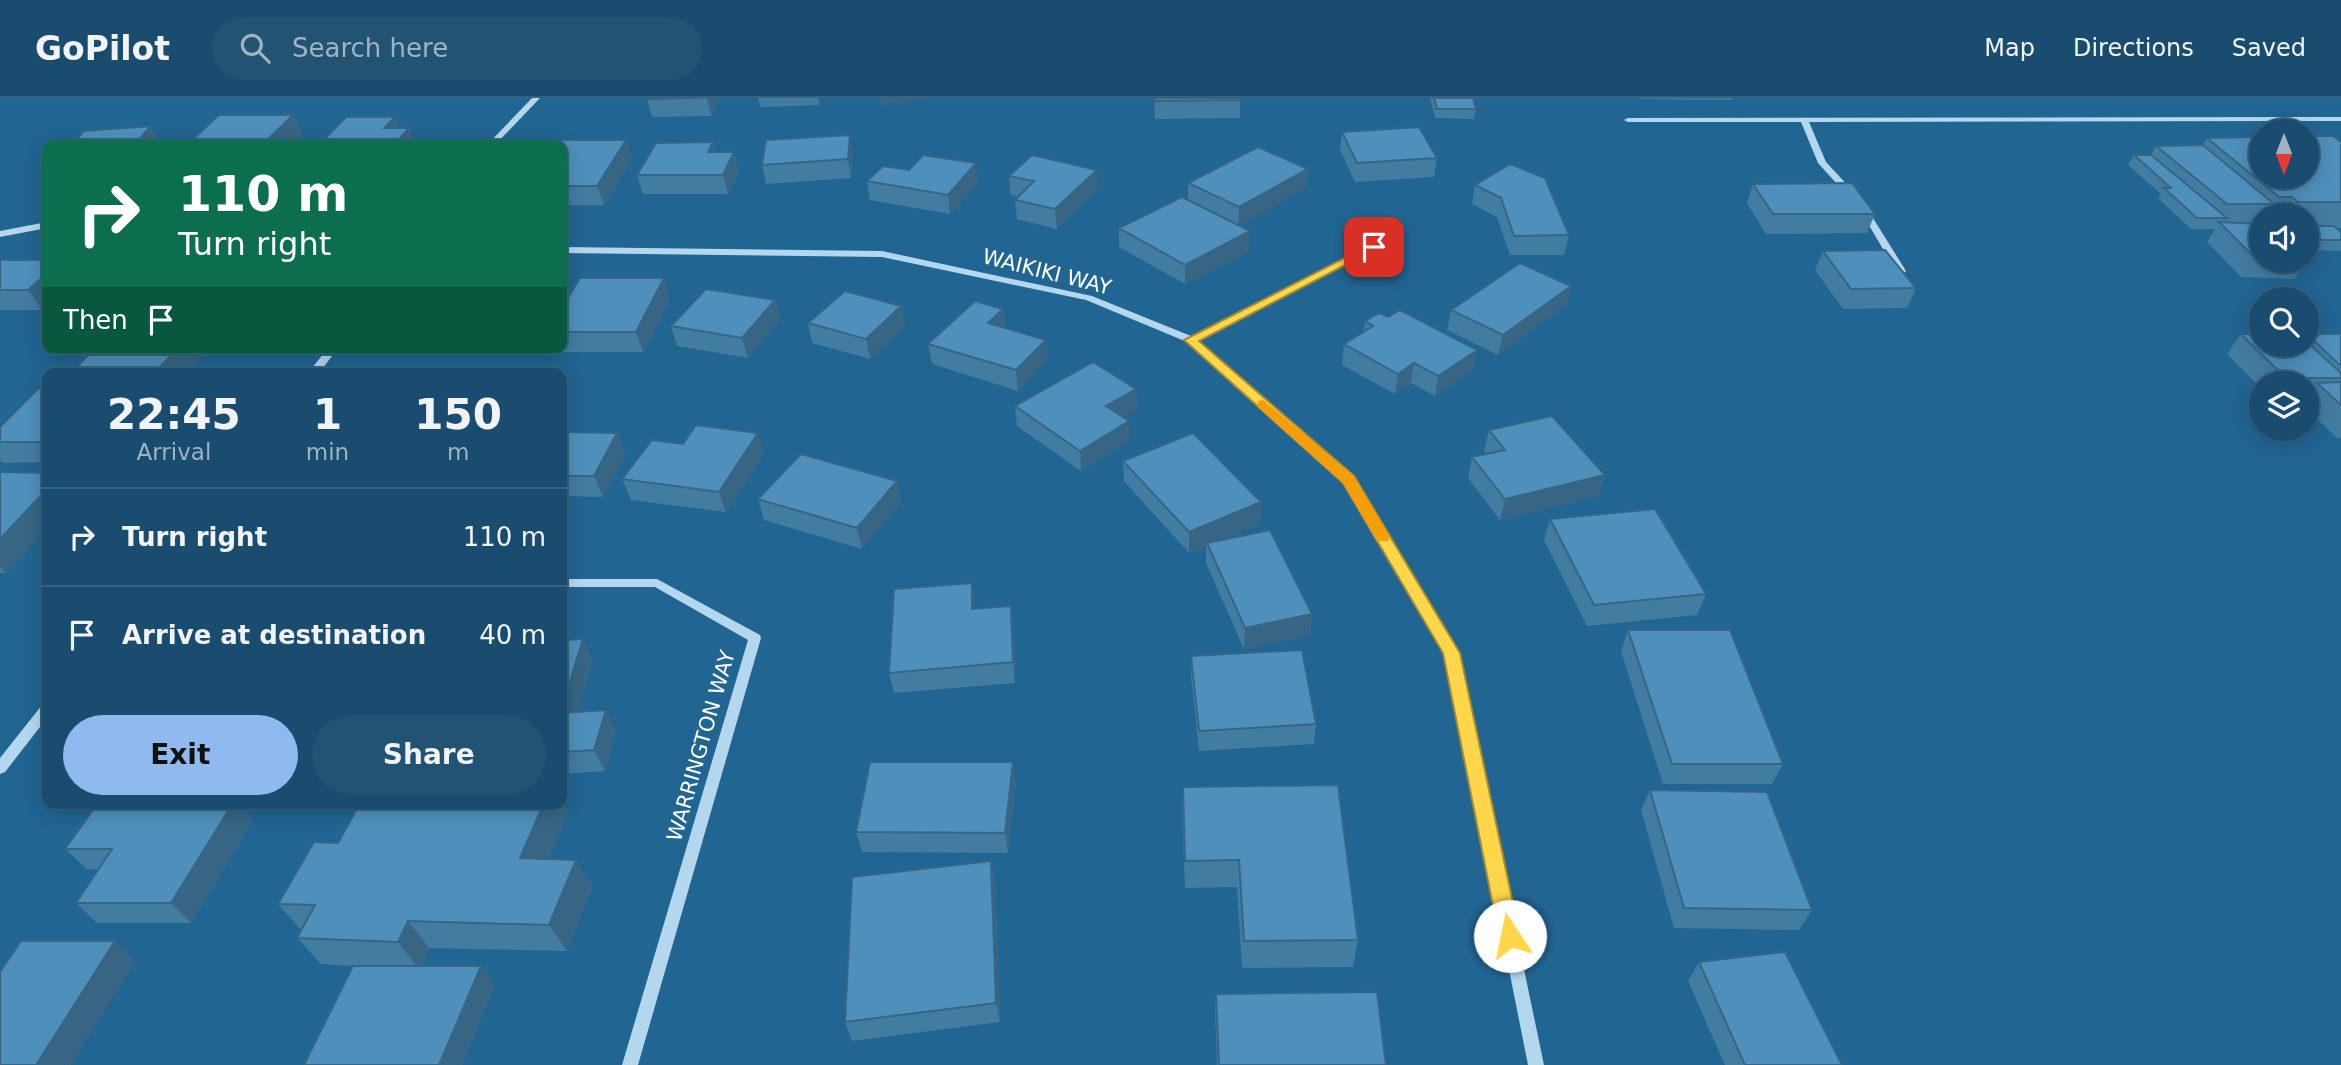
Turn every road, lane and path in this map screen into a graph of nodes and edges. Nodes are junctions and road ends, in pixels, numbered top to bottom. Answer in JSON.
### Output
{"nodes":[{"id":1,"x":536,"y":98,"type":"edge"},
{"id":2,"x":1628,"y":120,"type":"dead end"},
{"id":3,"x":1805,"y":121,"type":"junction"},
{"id":4,"x":2339,"y":121,"type":"edge"},
{"id":5,"x":496,"y":140,"type":"edge"},
{"id":6,"x":42,"y":226,"type":"edge"},
{"id":7,"x":0,"y":234,"type":"edge"},
{"id":8,"x":1374,"y":247,"type":"dead end"},
{"id":9,"x":567,"y":250,"type":"edge"},
{"id":10,"x":1901,"y":271,"type":"edge"},
{"id":11,"x":1191,"y":340,"type":"junction"},
{"id":12,"x":328,"y":354,"type":"edge"},
{"id":13,"x":317,"y":368,"type":"edge"},
{"id":14,"x":567,"y":583,"type":"edge"},
{"id":15,"x":42,"y":715,"type":"edge"},
{"id":16,"x":0,"y":768,"type":"edge"},
{"id":17,"x":630,"y":1065,"type":"edge"},
{"id":18,"x":1536,"y":1065,"type":"edge"}],
"edges":[{"from":1,"to":5,"type":"street"},
{"from":2,"to":3,"type":"street"},
{"from":3,"to":4,"type":"street"},
{"from":3,"to":10,"type":"street"},
{"from":6,"to":7,"type":"street"},
{"from":8,"to":11,"type":"street"},
{"from":9,"to":11,"type":"street","name":"WAIKIKI WAY"},
{"from":11,"to":18,"type":"street","name":"WAIKIKI WAY"},
{"from":12,"to":13,"type":"street"},
{"from":14,"to":17,"type":"street","name":"WARRINGTON WAY"},
{"from":15,"to":16,"type":"street"}]}
